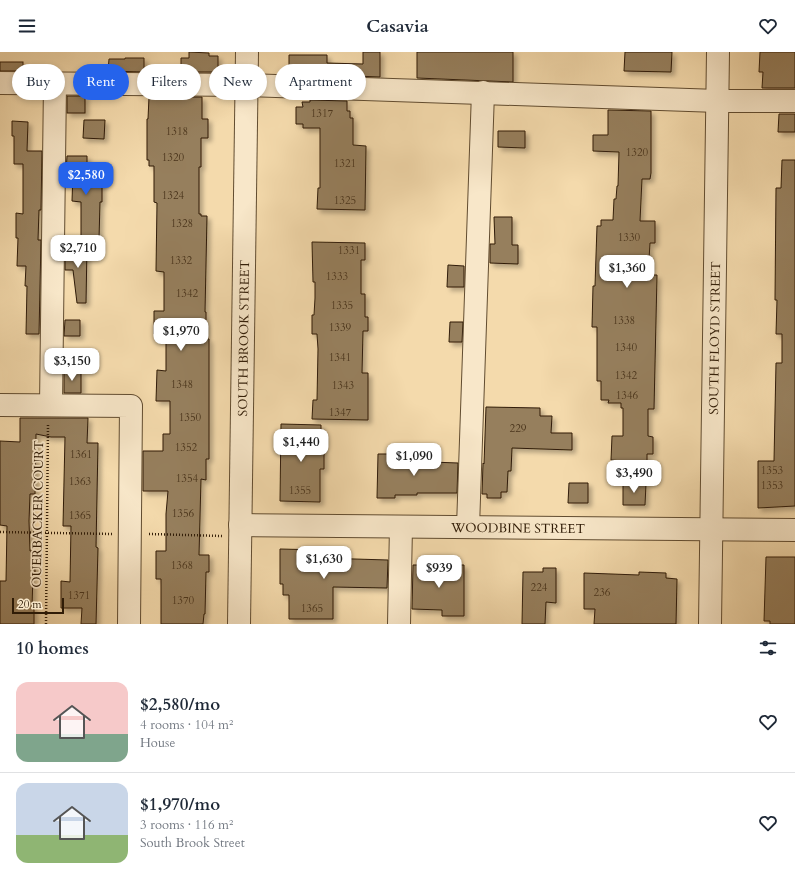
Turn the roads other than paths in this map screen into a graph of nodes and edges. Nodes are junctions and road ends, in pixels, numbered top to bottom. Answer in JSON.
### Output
{"nodes":[{"id":1,"x":247,"y":52,"type":"edge"},
{"id":2,"x":718,"y":52,"type":"edge"},
{"id":3,"x":247,"y":64,"type":"edge"},
{"id":4,"x":0,"y":83,"type":"edge"},
{"id":5,"x":12,"y":83,"type":"edge"},
{"id":6,"x":65,"y":83,"type":"edge"},
{"id":7,"x":209,"y":85,"type":"edge"},
{"id":8,"x":267,"y":87,"type":"edge"},
{"id":9,"x":483,"y":92,"type":"junction"},
{"id":10,"x":55,"y":100,"type":"edge"},
{"id":11,"x":247,"y":100,"type":"edge"},
{"id":12,"x":718,"y":101,"type":"junction"},
{"id":13,"x":795,"y":101,"type":"edge"},
{"id":14,"x":0,"y":405,"type":"edge"},
{"id":15,"x":49,"y":405,"type":"junction"},
{"id":16,"x":240,"y":525,"type":"junction"},
{"id":17,"x":401,"y":527,"type":"junction"},
{"id":18,"x":468,"y":527,"type":"junction"},
{"id":19,"x":711,"y":530,"type":"junction"},
{"id":20,"x":795,"y":530,"type":"edge"},
{"id":21,"x":129,"y":624,"type":"edge"},
{"id":22,"x":239,"y":624,"type":"edge"},
{"id":23,"x":399,"y":624,"type":"edge"},
{"id":24,"x":710,"y":624,"type":"edge"}],
"edges":[{"from":1,"to":3,"type":"street","name":"SOUTH BROOK STREET"},
{"from":2,"to":12,"type":"street","name":"SOUTH FLOYD STREET"},
{"from":4,"to":5,"type":"street"},
{"from":6,"to":7,"type":"street"},
{"from":8,"to":9,"type":"street"},
{"from":9,"to":12,"type":"street"},
{"from":9,"to":18,"type":"street"},
{"from":10,"to":15,"type":"street"},
{"from":11,"to":16,"type":"street","name":"SOUTH BROOK STREET"},
{"from":12,"to":13,"type":"street"},
{"from":12,"to":19,"type":"street","name":"SOUTH FLOYD STREET"},
{"from":14,"to":15,"type":"street"},
{"from":15,"to":21,"type":"street"},
{"from":16,"to":17,"type":"street","name":"WOODBINE STREET"},
{"from":16,"to":22,"type":"street","name":"SOUTH BROOK STREET"},
{"from":17,"to":18,"type":"street","name":"WOODBINE STREET"},
{"from":17,"to":23,"type":"street"},
{"from":18,"to":19,"type":"street","name":"WOODBINE STREET"},
{"from":19,"to":20,"type":"street","name":"WOODBINE STREET"},
{"from":19,"to":24,"type":"street","name":"SOUTH FLOYD STREET"}]}
